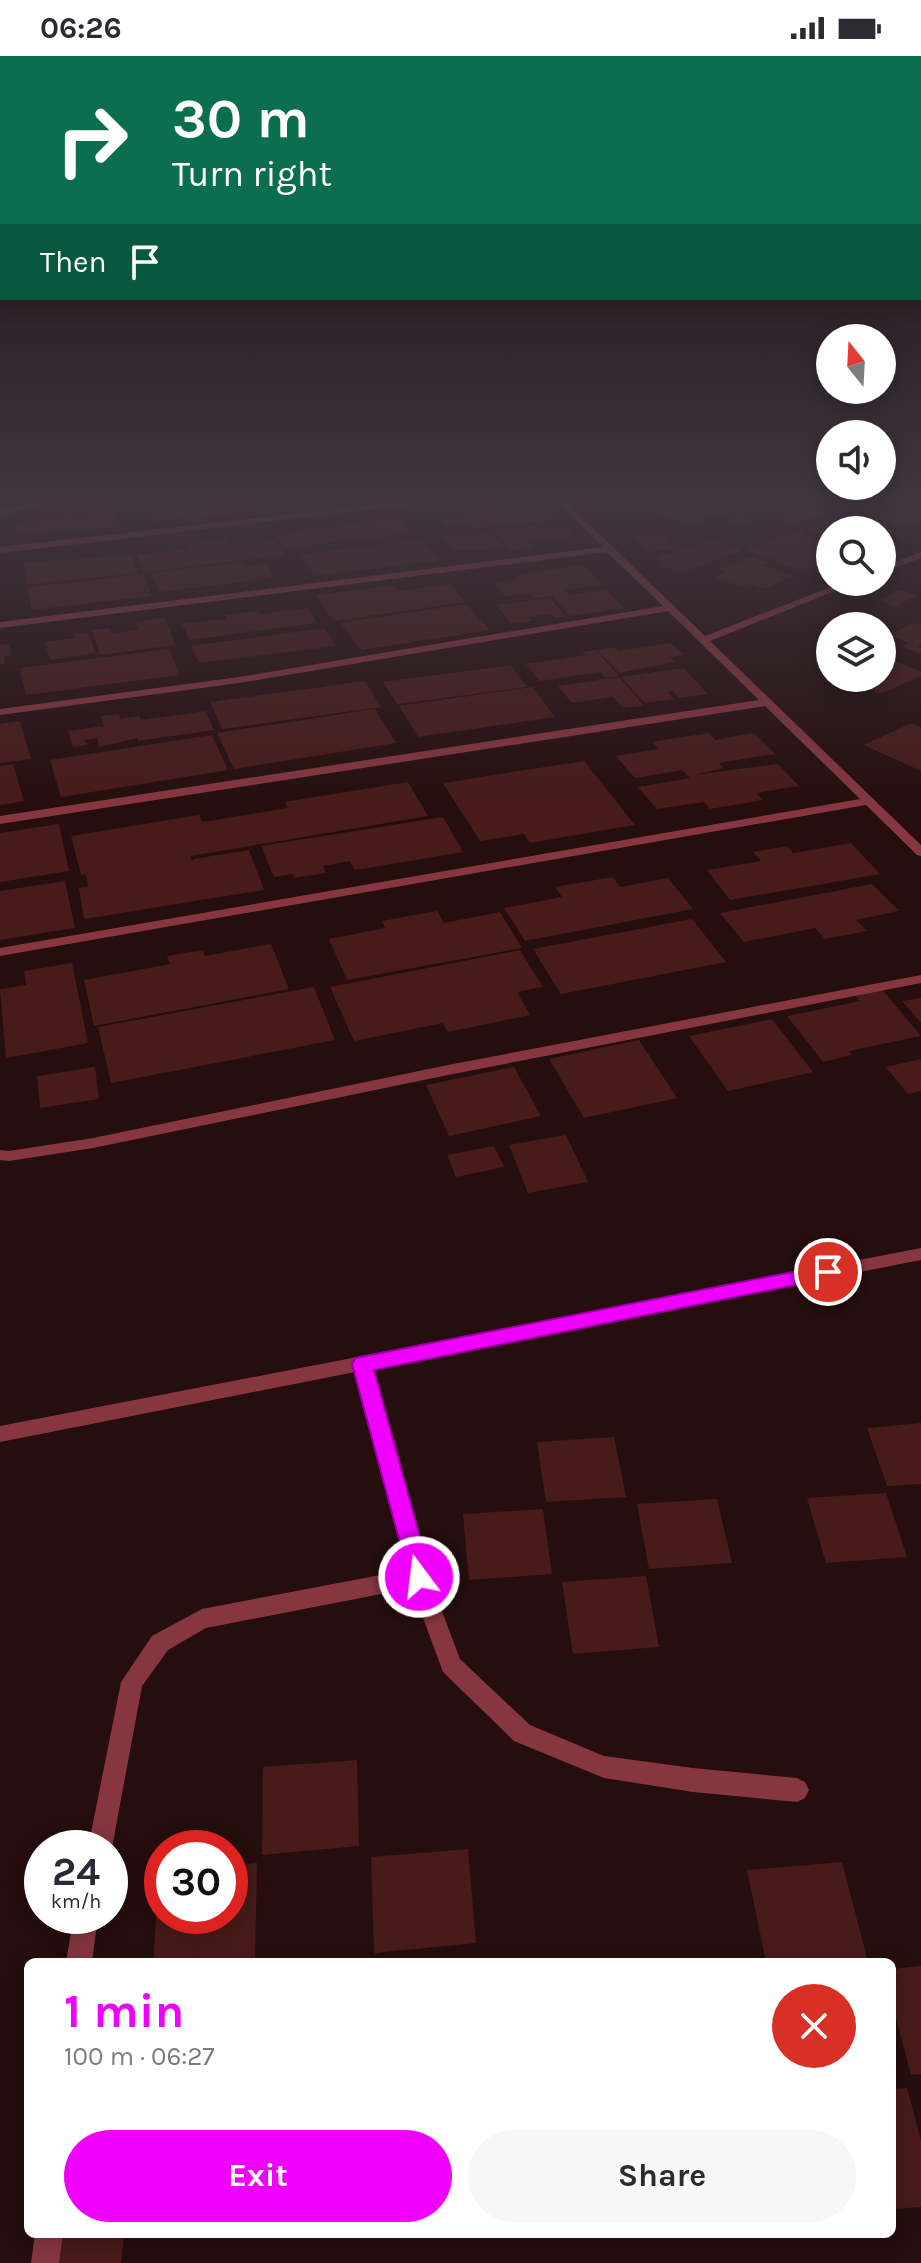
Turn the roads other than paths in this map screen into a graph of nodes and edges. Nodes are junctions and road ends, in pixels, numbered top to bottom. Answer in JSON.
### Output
{"nodes":[{"id":1,"x":201,"y":600,"type":"edge"},
{"id":2,"x":663,"y":600,"type":"edge"},
{"id":3,"x":806,"y":600,"type":"edge"},
{"id":4,"x":671,"y":608,"type":"junction"},
{"id":5,"x":0,"y":625,"type":"edge"},
{"id":6,"x":704,"y":640,"type":"junction"},
{"id":7,"x":768,"y":702,"type":"junction"},
{"id":8,"x":0,"y":712,"type":"edge"},
{"id":9,"x":870,"y":801,"type":"junction"},
{"id":10,"x":0,"y":820,"type":"edge"},
{"id":11,"x":921,"y":852,"type":"edge"},
{"id":12,"x":0,"y":952,"type":"edge"},
{"id":13,"x":921,"y":979,"type":"edge"},
{"id":14,"x":0,"y":1155,"type":"edge"},
{"id":15,"x":921,"y":1254,"type":"edge"},
{"id":16,"x":362,"y":1364,"type":"junction"},
{"id":17,"x":0,"y":1434,"type":"edge"},
{"id":18,"x":419,"y":1577,"type":"junction"},
{"id":19,"x":797,"y":1790,"type":"dead end"},
{"id":20,"x":103,"y":1830,"type":"edge"},
{"id":21,"x":83,"y":1934,"type":"edge"},
{"id":22,"x":80,"y":1958,"type":"edge"},
{"id":23,"x":48,"y":2238,"type":"edge"},
{"id":24,"x":45,"y":2263,"type":"edge"}],
"edges":[{"from":1,"to":5,"type":"street"},
{"from":2,"to":4,"type":"street"},
{"from":3,"to":6,"type":"street"},
{"from":4,"to":6,"type":"street"},
{"from":4,"to":8,"type":"street"},
{"from":6,"to":7,"type":"street"},
{"from":7,"to":9,"type":"street"},
{"from":7,"to":10,"type":"street"},
{"from":9,"to":11,"type":"street"},
{"from":9,"to":12,"type":"street"},
{"from":13,"to":14,"type":"street"},
{"from":15,"to":16,"type":"street"},
{"from":16,"to":17,"type":"street"},
{"from":16,"to":18,"type":"street"},
{"from":18,"to":19,"type":"street"},
{"from":18,"to":20,"type":"street"},
{"from":21,"to":22,"type":"street"},
{"from":23,"to":24,"type":"street"}]}
